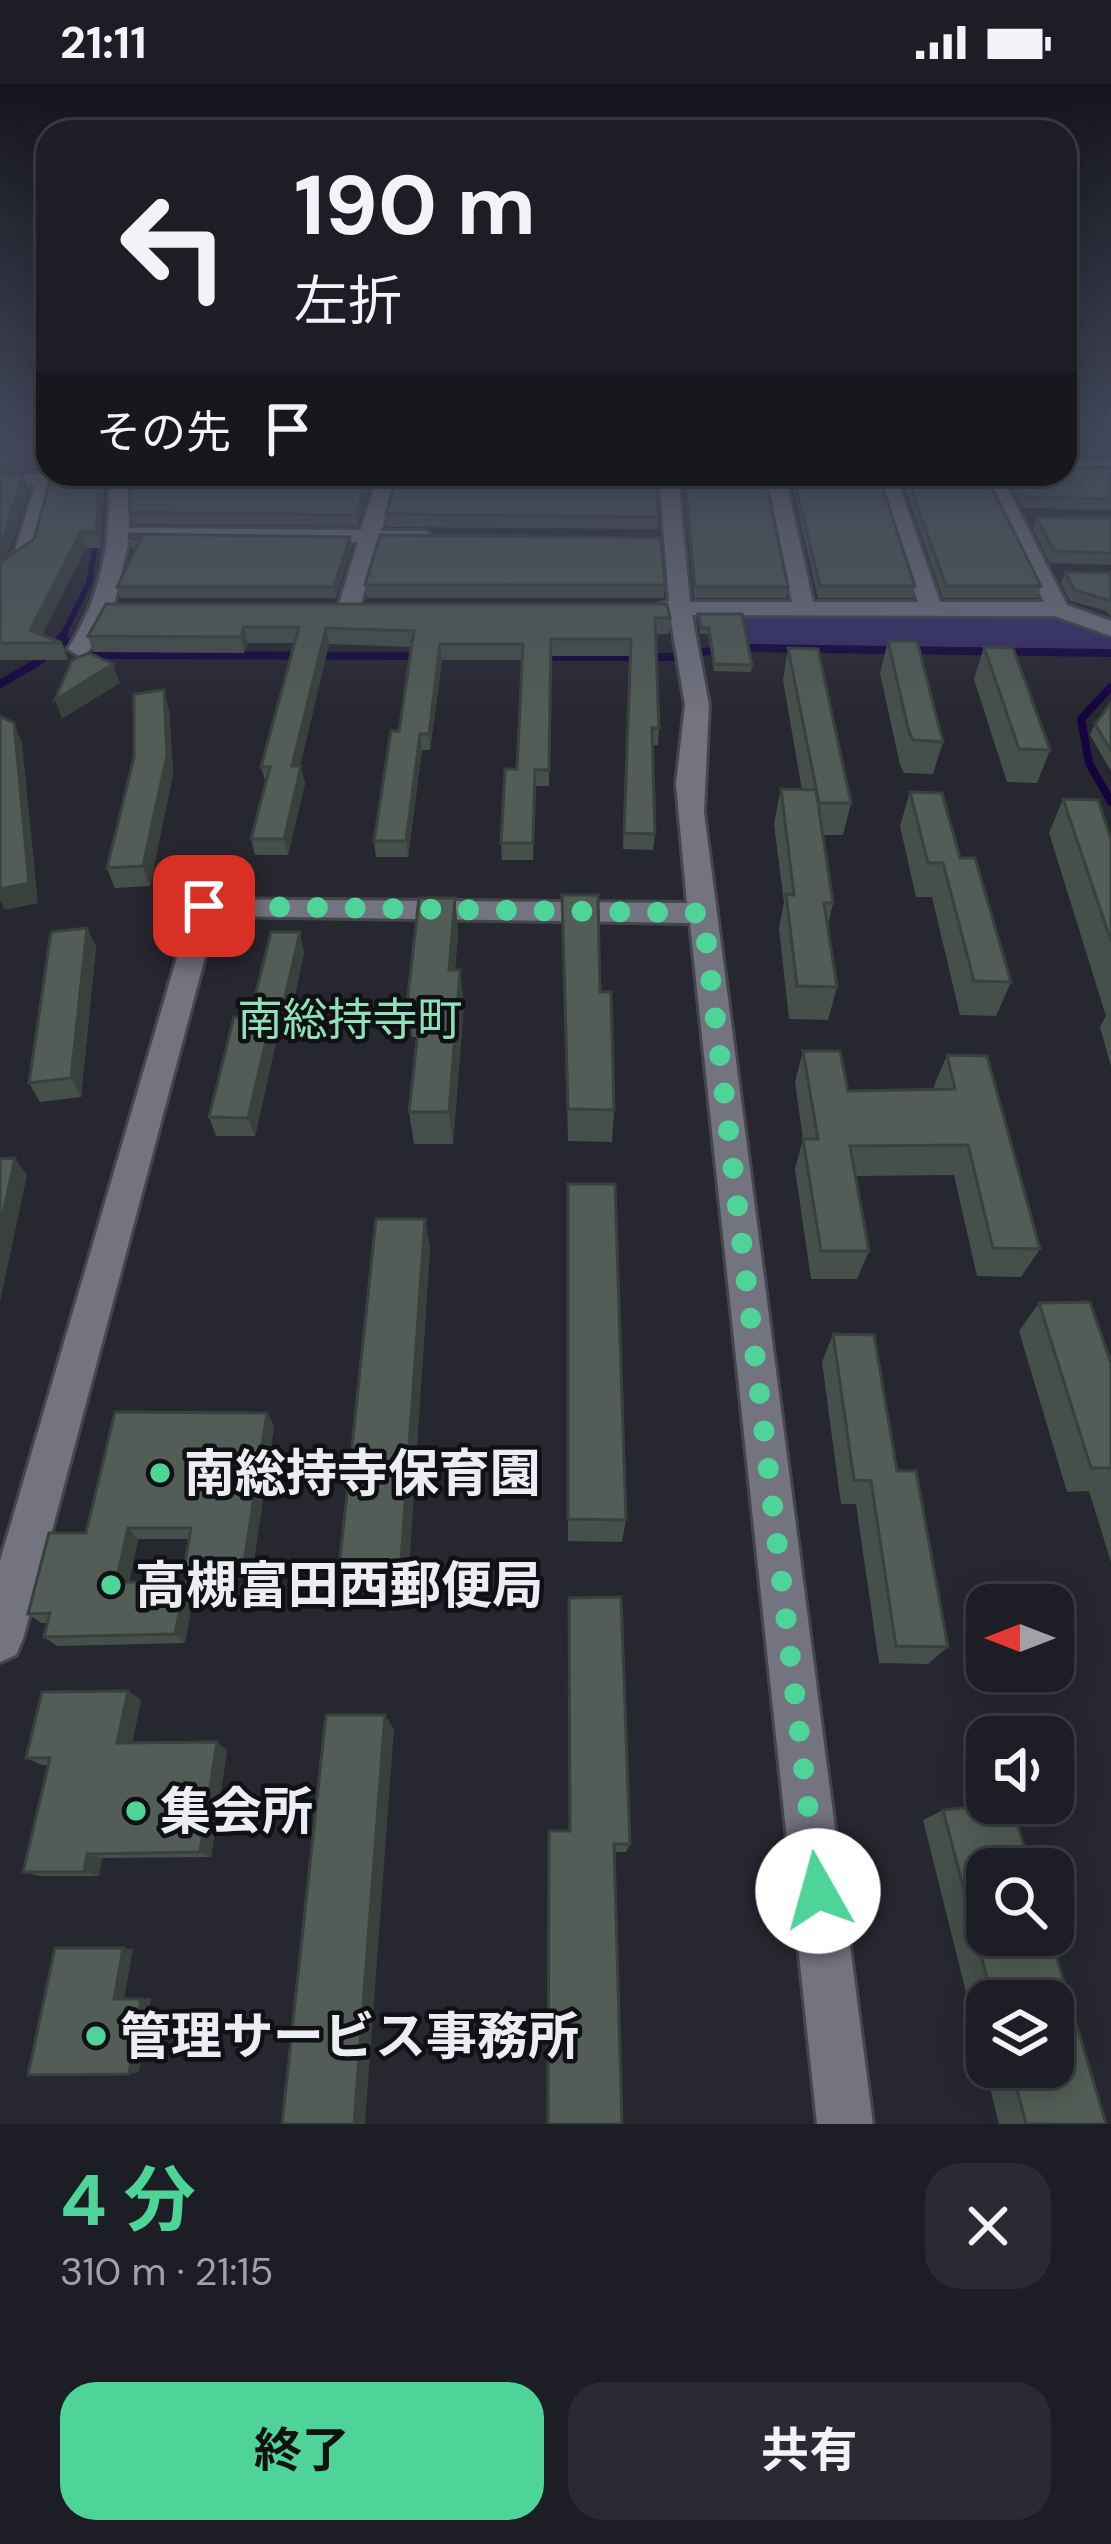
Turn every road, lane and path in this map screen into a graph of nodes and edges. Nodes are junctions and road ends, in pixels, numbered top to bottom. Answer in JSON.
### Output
{"nodes":[{"id":1,"x":33,"y":528,"type":"edge"},
{"id":2,"x":120,"y":528,"type":"edge"},
{"id":3,"x":370,"y":528,"type":"edge"},
{"id":4,"x":671,"y":528,"type":"edge"},
{"id":5,"x":787,"y":528,"type":"edge"},
{"id":6,"x":904,"y":528,"type":"edge"},
{"id":7,"x":1024,"y":528,"type":"edge"},
{"id":8,"x":121,"y":534,"type":"junction"},
{"id":9,"x":367,"y":536,"type":"junction"},
{"id":10,"x":437,"y":537,"type":"edge"},
{"id":11,"x":649,"y":540,"type":"edge"},
{"id":12,"x":672,"y":540,"type":"junction"},
{"id":13,"x":1039,"y":573,"type":"junction"},
{"id":14,"x":1075,"y":573,"type":"edge"},
{"id":15,"x":0,"y":574,"type":"edge"},
{"id":16,"x":632,"y":608,"type":"edge"},
{"id":17,"x":680,"y":608,"type":"junction"},
{"id":18,"x":804,"y":608,"type":"junction"},
{"id":19,"x":349,"y":609,"type":"edge"},
{"id":20,"x":932,"y":609,"type":"junction"},
{"id":21,"x":1058,"y":609,"type":"junction"},
{"id":22,"x":1111,"y":629,"type":"edge"},
{"id":23,"x":79,"y":649,"type":"dead end"},
{"id":24,"x":703,"y":913,"type":"junction"},
{"id":25,"x":0,"y":1639,"type":"edge"},
{"id":26,"x":845,"y":2124,"type":"edge"}],
"edges":[{"from":1,"to":15,"type":"street"},
{"from":2,"to":8,"type":"street"},
{"from":3,"to":9,"type":"street"},
{"from":4,"to":12,"type":"street"},
{"from":5,"to":18,"type":"street"},
{"from":6,"to":20,"type":"street"},
{"from":7,"to":13,"type":"street"},
{"from":8,"to":9,"type":"street"},
{"from":8,"to":23,"type":"street"},
{"from":9,"to":10,"type":"street"},
{"from":9,"to":19,"type":"street"},
{"from":11,"to":12,"type":"street"},
{"from":12,"to":17,"type":"street"},
{"from":13,"to":14,"type":"street"},
{"from":13,"to":21,"type":"street"},
{"from":16,"to":17,"type":"street"},
{"from":17,"to":18,"type":"street"},
{"from":17,"to":24,"type":"street"},
{"from":18,"to":20,"type":"street"},
{"from":20,"to":21,"type":"street"},
{"from":21,"to":22,"type":"street"},
{"from":24,"to":25,"type":"street"},
{"from":24,"to":26,"type":"street"}]}
